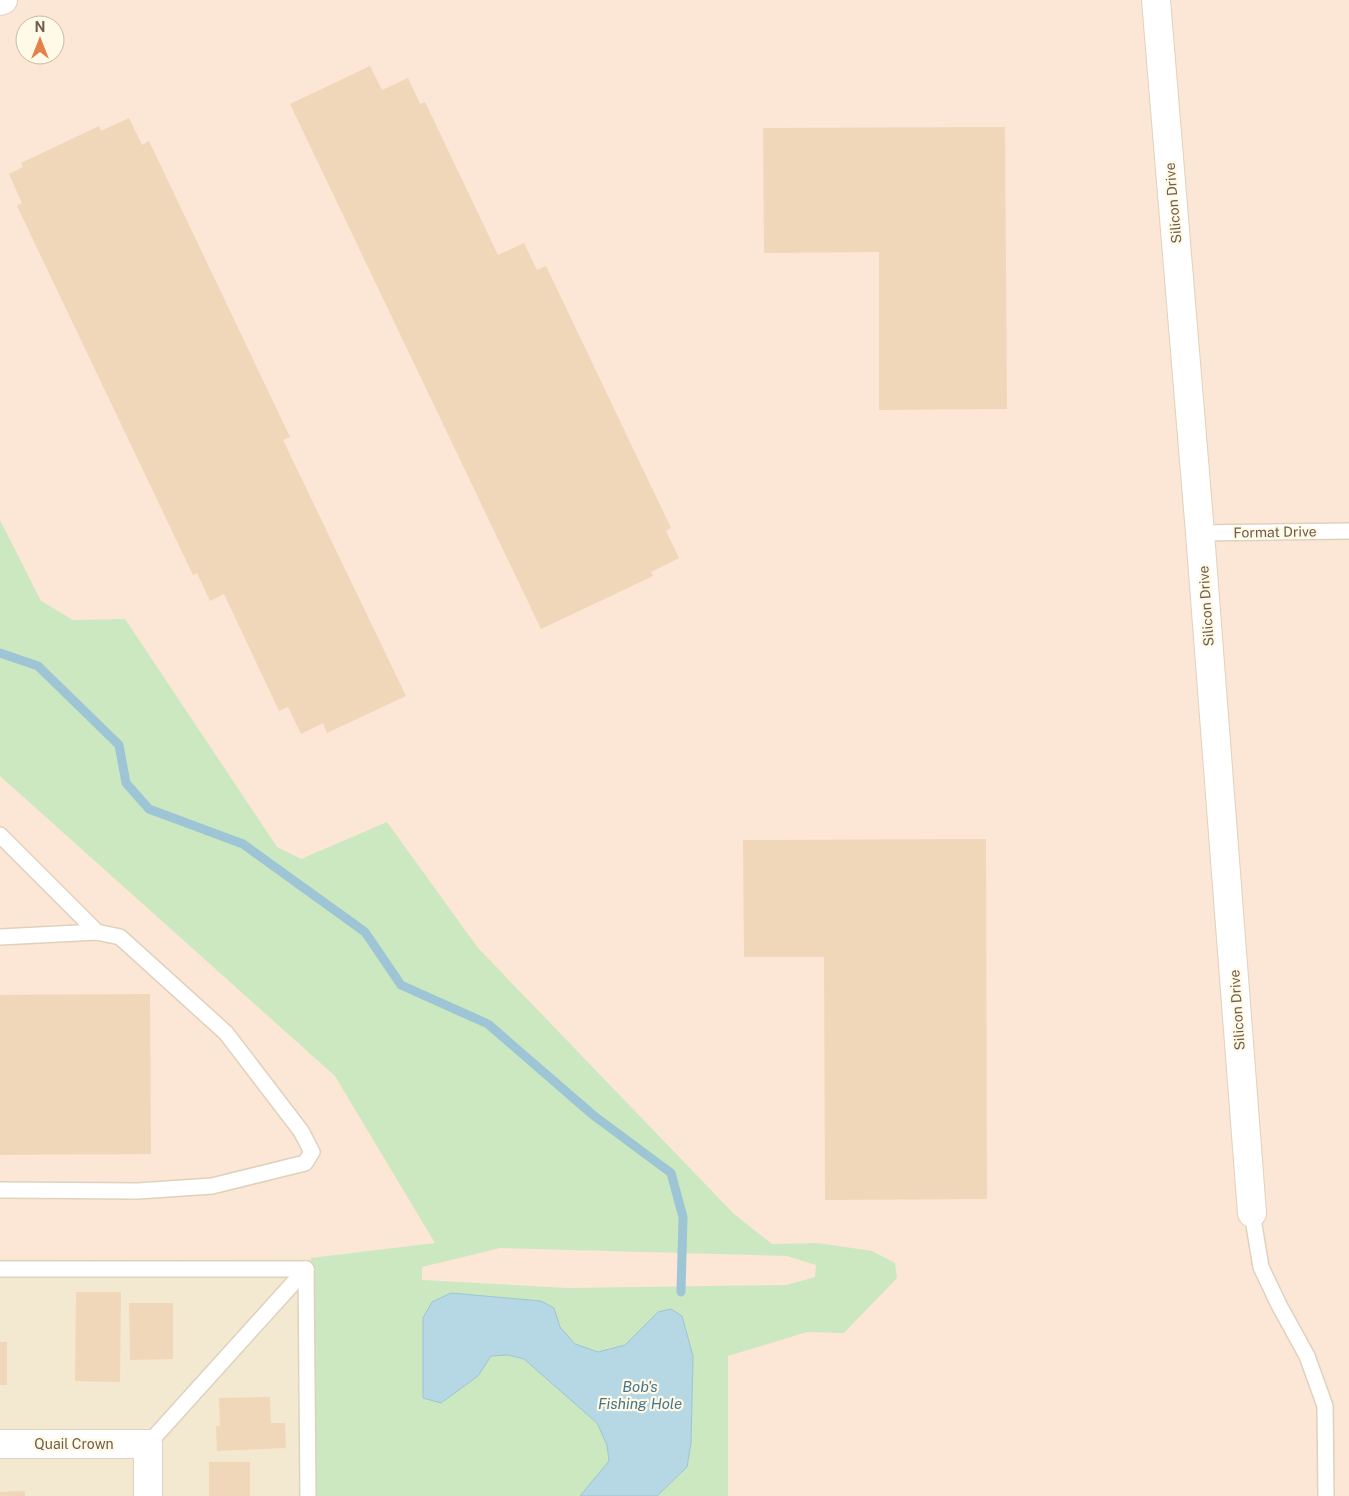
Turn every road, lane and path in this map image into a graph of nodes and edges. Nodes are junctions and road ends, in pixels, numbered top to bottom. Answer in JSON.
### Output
{"nodes":[{"id":1,"x":1156,"y":0,"type":"edge"},
{"id":2,"x":1349,"y":532,"type":"edge"},
{"id":3,"x":1200,"y":533,"type":"junction"},
{"id":4,"x":0,"y":835,"type":"edge"},
{"id":5,"x":97,"y":932,"type":"junction"},
{"id":6,"x":0,"y":937,"type":"edge"},
{"id":7,"x":0,"y":1190,"type":"edge"},
{"id":8,"x":1252,"y":1213,"type":"joint"},
{"id":9,"x":0,"y":1269,"type":"edge"},
{"id":10,"x":306,"y":1269,"type":"junction"},
{"id":11,"x":0,"y":1444,"type":"edge"},
{"id":12,"x":148,"y":1444,"type":"junction"},
{"id":13,"x":148,"y":1496,"type":"edge"},
{"id":14,"x":308,"y":1496,"type":"edge"},
{"id":15,"x":1326,"y":1496,"type":"edge"}],
"edges":[{"from":1,"to":3,"type":"street","name":"Silicon Drive"},
{"from":2,"to":3,"type":"lane","name":"Format Drive"},
{"from":3,"to":8,"type":"street","name":"Silicon Drive"},
{"from":4,"to":5,"type":"lane"},
{"from":5,"to":6,"type":"lane"},
{"from":5,"to":7,"type":"lane"},
{"from":8,"to":15,"type":"lane"},
{"from":9,"to":10,"type":"lane"},
{"from":10,"to":12,"type":"lane"},
{"from":10,"to":14,"type":"lane"},
{"from":11,"to":12,"type":"street","name":"Quail Crown"},
{"from":12,"to":13,"type":"street"}]}
